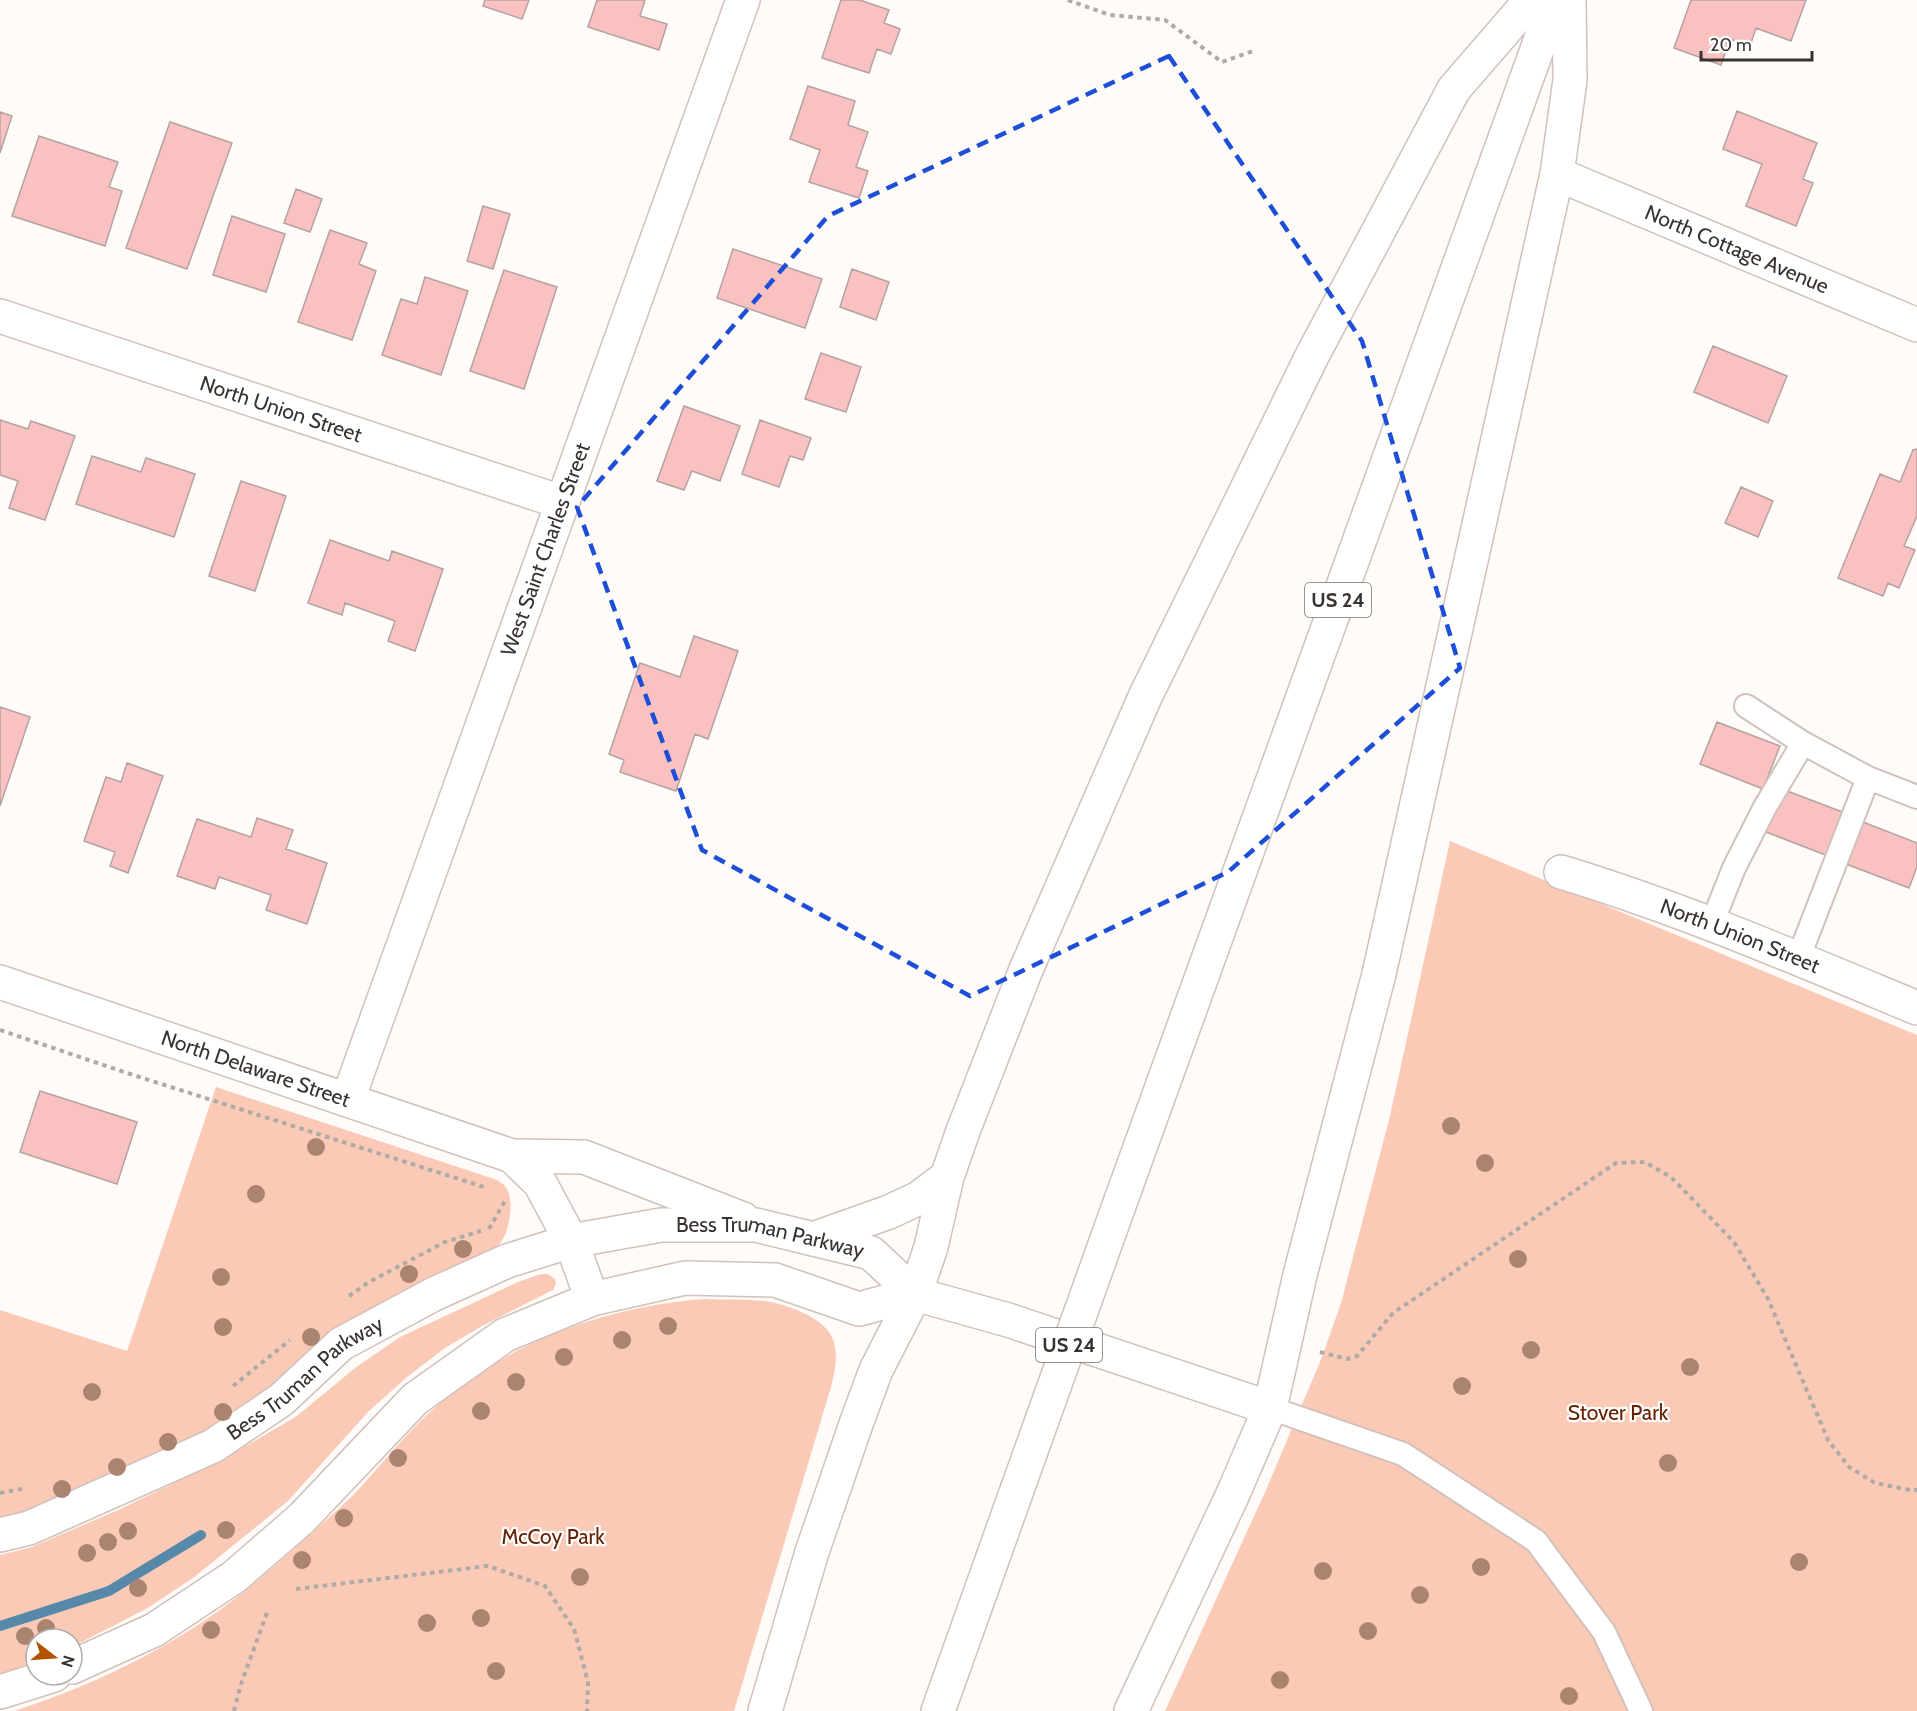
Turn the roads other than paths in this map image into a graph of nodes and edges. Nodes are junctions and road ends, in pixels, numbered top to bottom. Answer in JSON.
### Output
{"nodes":[{"id":1,"x":743,"y":0,"type":"edge"},
{"id":2,"x":1531,"y":0,"type":"edge"},
{"id":3,"x":1555,"y":0,"type":"edge"},
{"id":4,"x":1569,"y":0,"type":"edge"},
{"id":5,"x":1557,"y":174,"type":"junction"},
{"id":6,"x":0,"y":316,"type":"edge"},
{"id":7,"x":1917,"y":325,"type":"edge"},
{"id":8,"x":561,"y":502,"type":"junction"},
{"id":9,"x":1746,"y":706,"type":"dead end"},
{"id":10,"x":1803,"y":743,"type":"junction"},
{"id":11,"x":1868,"y":778,"type":"junction"},
{"id":12,"x":1917,"y":797,"type":"edge"},
{"id":13,"x":1561,"y":872,"type":"dead end"},
{"id":14,"x":1712,"y":923,"type":"junction"},
{"id":15,"x":1798,"y":958,"type":"junction"},
{"id":16,"x":0,"y":982,"type":"edge"},
{"id":17,"x":1917,"y":1008,"type":"edge"},
{"id":18,"x":348,"y":1099,"type":"junction"},
{"id":19,"x":512,"y":1155,"type":"junction"},
{"id":20,"x":947,"y":1178,"type":"junction"},
{"id":21,"x":756,"y":1225,"type":"junction"},
{"id":22,"x":813,"y":1239,"type":"junction"},
{"id":23,"x":572,"y":1241,"type":"junction"},
{"id":24,"x":915,"y":1294,"type":"junction"},
{"id":25,"x":592,"y":1299,"type":"junction"},
{"id":26,"x":1270,"y":1408,"type":"junction"},
{"id":27,"x":0,"y":1535,"type":"edge"},
{"id":28,"x":84,"y":1662,"type":"edge"},
{"id":29,"x":24,"y":1684,"type":"edge"},
{"id":30,"x":0,"y":1692,"type":"edge"},
{"id":31,"x":765,"y":1711,"type":"edge"},
{"id":32,"x":938,"y":1711,"type":"edge"},
{"id":33,"x":1131,"y":1711,"type":"edge"},
{"id":34,"x":1641,"y":1711,"type":"edge"}],
"edges":[{"from":1,"to":8,"type":"street","name":"West Saint Charles Street"},
{"from":2,"to":20,"type":"street"},
{"from":3,"to":32,"type":"street","number":"US 24","bridge":true},
{"from":4,"to":5,"type":"street"},
{"from":5,"to":7,"type":"street","name":"North Cottage Avenue"},
{"from":5,"to":26,"type":"street"},
{"from":6,"to":8,"type":"street","name":"North Union Street"},
{"from":8,"to":18,"type":"street","name":"West Saint Charles Street"},
{"from":9,"to":10,"type":"lane"},
{"from":10,"to":11,"type":"lane"},
{"from":10,"to":14,"type":"lane"},
{"from":11,"to":12,"type":"lane"},
{"from":11,"to":15,"type":"lane"},
{"from":13,"to":14,"type":"street","name":"North Union Street"},
{"from":14,"to":15,"type":"street","name":"North Union Street"},
{"from":15,"to":17,"type":"street","name":"North Union Street"},
{"from":16,"to":18,"type":"street","name":"North Delaware Street"},
{"from":18,"to":19,"type":"street","name":"North Delaware Street"},
{"from":19,"to":21,"type":"street","name":"North Delaware Street"},
{"from":19,"to":23,"type":"street","name":"North Delaware Street"},
{"from":20,"to":22,"type":"street"},
{"from":20,"to":24,"type":"street"},
{"from":21,"to":22,"type":"street","name":"Bess Truman Parkway"},
{"from":21,"to":23,"type":"street","name":"Bess Truman Parkway"},
{"from":22,"to":24,"type":"street","name":"Bess Truman Parkway"},
{"from":23,"to":25,"type":"street","name":"North Delaware Street"},
{"from":23,"to":27,"type":"street","name":"Bess Truman Parkway"},
{"from":24,"to":25,"type":"street","name":"Bess Truman Parkway"},
{"from":24,"to":26,"type":"street"},
{"from":24,"to":31,"type":"street"},
{"from":25,"to":28,"type":"street","name":"Bess Truman Parkway"},
{"from":26,"to":33,"type":"street"},
{"from":26,"to":34,"type":"lane"},
{"from":29,"to":30,"type":"street"}]}
